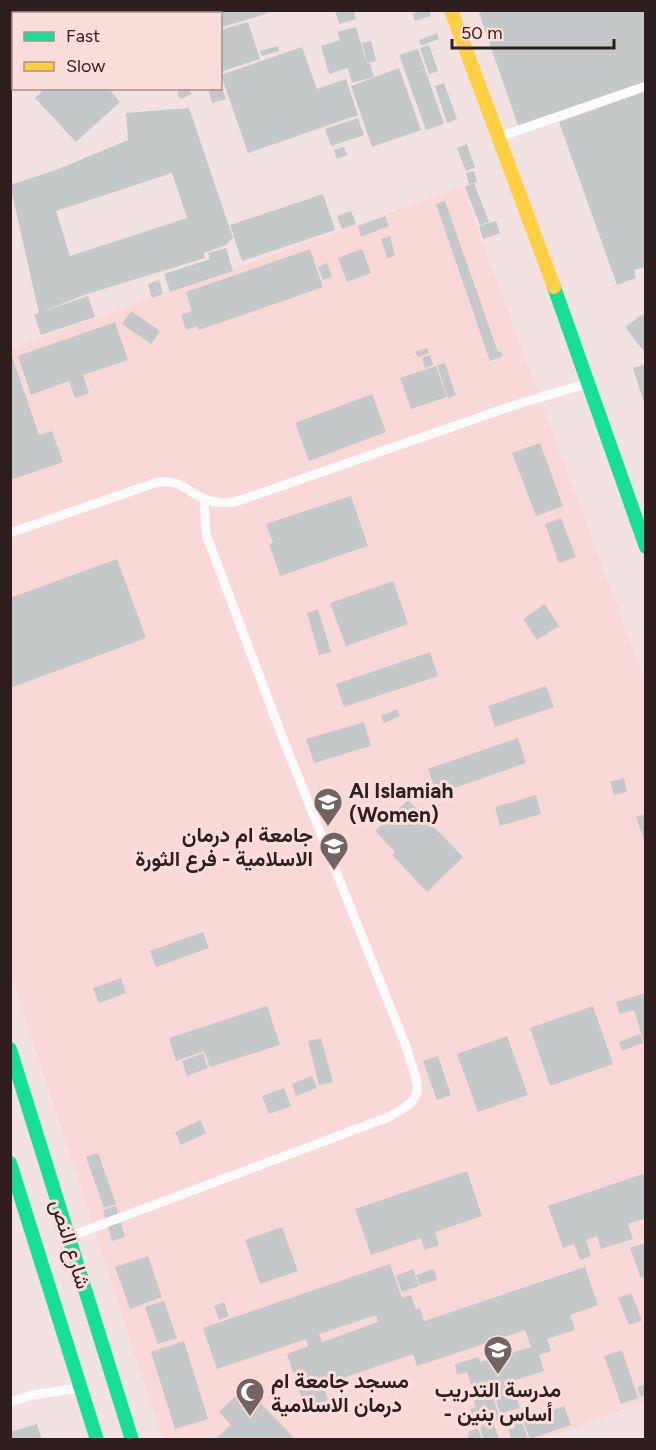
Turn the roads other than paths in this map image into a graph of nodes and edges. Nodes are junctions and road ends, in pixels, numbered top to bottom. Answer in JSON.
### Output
{"nodes":[{"id":1,"x":451,"y":10,"type":"edge"},
{"id":2,"x":645,"y":86,"type":"edge"},
{"id":3,"x":497,"y":138,"type":"junction"},
{"id":4,"x":587,"y":383,"type":"junction"},
{"id":5,"x":204,"y":500,"type":"junction"},
{"id":6,"x":639,"y":506,"type":"edge"},
{"id":7,"x":10,"y":533,"type":"edge"},
{"id":8,"x":645,"y":547,"type":"edge"},
{"id":9,"x":10,"y":1049,"type":"edge"},
{"id":10,"x":10,"y":1163,"type":"edge"},
{"id":11,"x":68,"y":1237,"type":"junction"},
{"id":12,"x":80,"y":1388,"type":"junction"},
{"id":13,"x":10,"y":1402,"type":"edge"},
{"id":14,"x":97,"y":1440,"type":"edge"},
{"id":15,"x":132,"y":1440,"type":"edge"}],
"edges":[{"from":1,"to":3,"type":"main road"},
{"from":2,"to":3,"type":"lane"},
{"from":3,"to":4,"type":"main road"},
{"from":4,"to":5,"type":"lane"},
{"from":4,"to":6,"type":"main road"},
{"from":5,"to":7,"type":"lane"},
{"from":5,"to":11,"type":"lane"},
{"from":6,"to":8,"type":"main road"},
{"from":9,"to":11,"type":"main road","name":"شارع النص"},
{"from":10,"to":12,"type":"main road","name":"شارع النص"},
{"from":11,"to":15,"type":"main road","name":"شارع النص"},
{"from":12,"to":13,"type":"lane"},
{"from":12,"to":14,"type":"main road","name":"شارع النص"}]}
